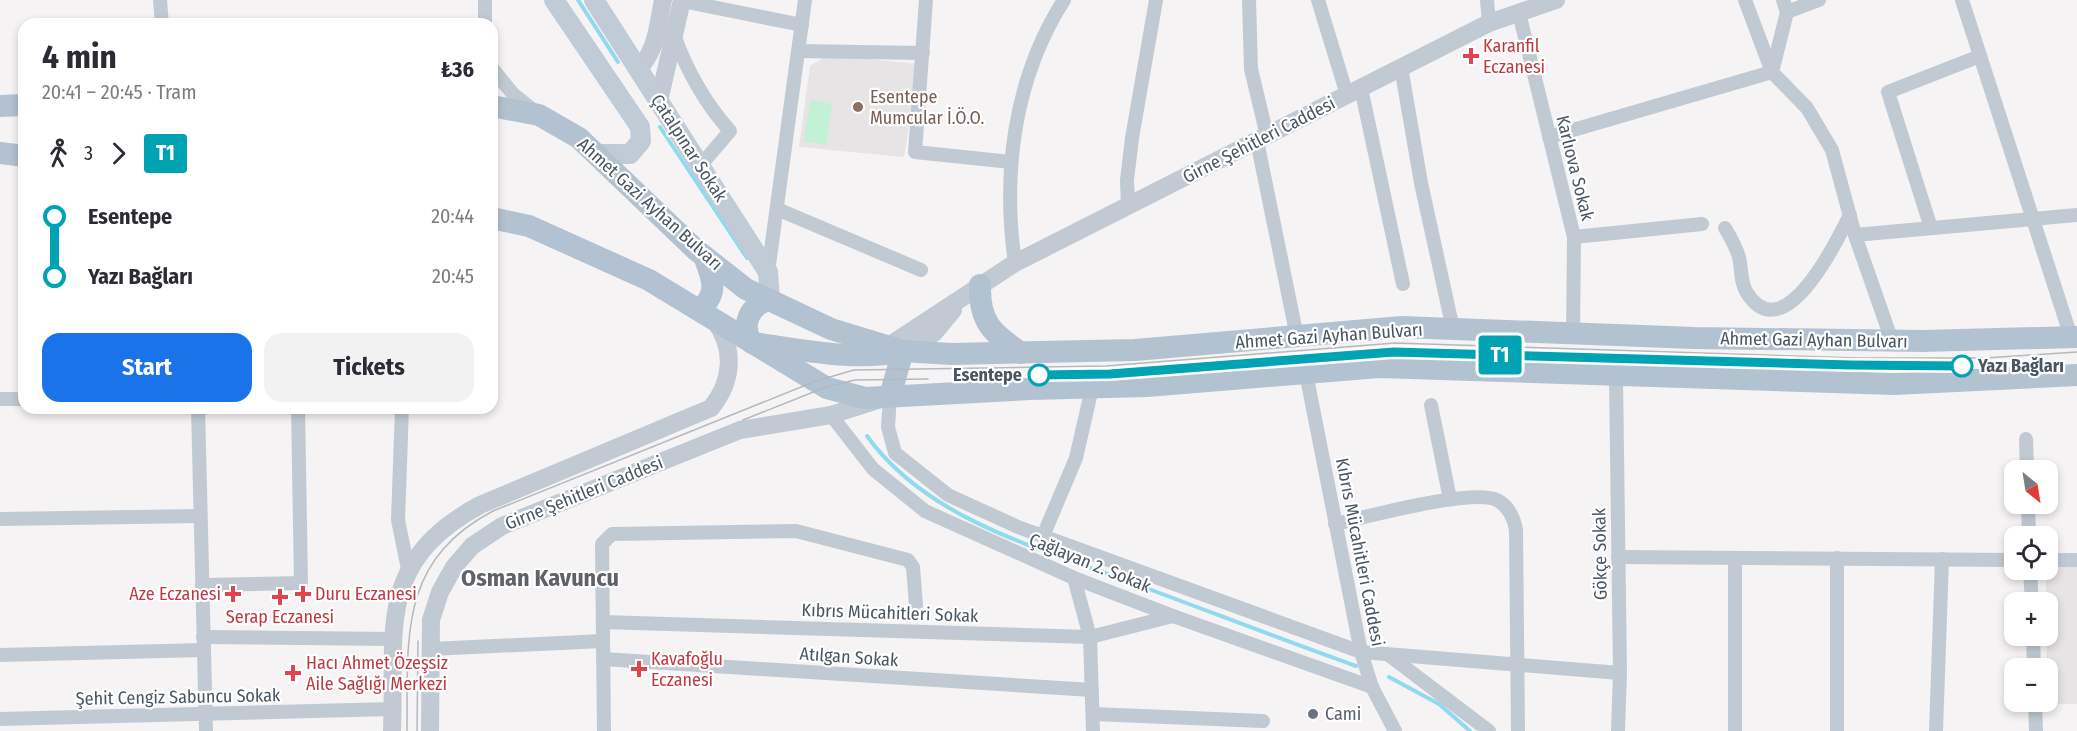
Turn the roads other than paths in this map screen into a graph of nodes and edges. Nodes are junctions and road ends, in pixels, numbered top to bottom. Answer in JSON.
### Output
{"nodes":[{"id":1,"x":160,"y":0,"type":"edge"},
{"id":2,"x":485,"y":0,"type":"edge"},
{"id":3,"x":554,"y":0,"type":"edge"},
{"id":4,"x":594,"y":0,"type":"edge"},
{"id":5,"x":663,"y":0,"type":"edge"},
{"id":6,"x":805,"y":0,"type":"edge"},
{"id":7,"x":926,"y":0,"type":"edge"},
{"id":8,"x":1064,"y":0,"type":"edge"},
{"id":9,"x":1156,"y":0,"type":"edge"},
{"id":10,"x":1249,"y":0,"type":"edge"},
{"id":11,"x":1318,"y":0,"type":"edge"},
{"id":12,"x":1487,"y":0,"type":"edge"},
{"id":13,"x":1556,"y":0,"type":"edge"},
{"id":14,"x":1745,"y":0,"type":"edge"},
{"id":15,"x":1819,"y":0,"type":"edge"},
{"id":16,"x":1962,"y":0,"type":"edge"},
{"id":17,"x":682,"y":1,"type":"edge"},
{"id":18,"x":1785,"y":6,"type":"edge"},
{"id":19,"x":1053,"y":7,"type":"edge"},
{"id":20,"x":1519,"y":13,"type":"junction"},
{"id":21,"x":162,"y":18,"type":"edge"},
{"id":22,"x":485,"y":18,"type":"edge"},
{"id":23,"x":1489,"y":23,"type":"junction"},
{"id":24,"x":802,"y":25,"type":"junction"},
{"id":25,"x":674,"y":35,"type":"junction"},
{"id":26,"x":799,"y":51,"type":"junction"},
{"id":27,"x":923,"y":53,"type":"junction"},
{"id":28,"x":1980,"y":56,"type":"junction"},
{"id":29,"x":1401,"y":67,"type":"junction"},
{"id":30,"x":638,"y":69,"type":"junction"},
{"id":31,"x":1772,"y":72,"type":"junction"},
{"id":32,"x":498,"y":75,"type":"edge"},
{"id":33,"x":1354,"y":92,"type":"junction"},
{"id":34,"x":659,"y":101,"type":"junction"},
{"id":35,"x":18,"y":105,"type":"edge"},
{"id":36,"x":0,"y":106,"type":"edge"},
{"id":37,"x":498,"y":107,"type":"edge"},
{"id":38,"x":539,"y":115,"type":"junction"},
{"id":39,"x":1549,"y":137,"type":"junction"},
{"id":40,"x":1262,"y":138,"type":"junction"},
{"id":41,"x":0,"y":153,"type":"edge"},
{"id":42,"x":597,"y":154,"type":"junction"},
{"id":43,"x":18,"y":155,"type":"edge"},
{"id":44,"x":1011,"y":162,"type":"junction"},
{"id":45,"x":700,"y":166,"type":"junction"},
{"id":46,"x":1128,"y":206,"type":"junction"},
{"id":47,"x":777,"y":208,"type":"junction"},
{"id":48,"x":1850,"y":215,"type":"junction"},
{"id":49,"x":2077,"y":215,"type":"edge"},
{"id":50,"x":2030,"y":217,"type":"junction"},
{"id":51,"x":498,"y":219,"type":"edge"},
{"id":52,"x":1702,"y":224,"type":"dead end"},
{"id":53,"x":1725,"y":228,"type":"dead end"},
{"id":54,"x":1931,"y":228,"type":"junction"},
{"id":55,"x":1855,"y":235,"type":"junction"},
{"id":56,"x":1574,"y":237,"type":"junction"},
{"id":57,"x":704,"y":256,"type":"junction"},
{"id":58,"x":1015,"y":263,"type":"junction"},
{"id":59,"x":921,"y":270,"type":"dead end"},
{"id":60,"x":768,"y":272,"type":"junction"},
{"id":61,"x":1403,"y":284,"type":"dead end"},
{"id":62,"x":974,"y":289,"type":"junction"},
{"id":63,"x":770,"y":300,"type":"junction"},
{"id":64,"x":707,"y":315,"type":"junction"},
{"id":65,"x":1453,"y":329,"type":"junction"},
{"id":66,"x":1573,"y":335,"type":"junction"},
{"id":67,"x":1297,"y":337,"type":"junction"},
{"id":68,"x":2074,"y":337,"type":"edge"},
{"id":69,"x":1892,"y":341,"type":"junction"},
{"id":70,"x":752,"y":343,"type":"junction"},
{"id":71,"x":895,"y":349,"type":"junction"},
{"id":72,"x":1021,"y":353,"type":"junction"},
{"id":73,"x":1306,"y":373,"type":"junction"},
{"id":74,"x":2077,"y":375,"type":"edge"},
{"id":75,"x":1616,"y":376,"type":"junction"},
{"id":76,"x":1092,"y":387,"type":"junction"},
{"id":77,"x":890,"y":396,"type":"junction"},
{"id":78,"x":0,"y":399,"type":"edge"},
{"id":79,"x":18,"y":399,"type":"edge"},
{"id":80,"x":1431,"y":405,"type":"dead end"},
{"id":81,"x":198,"y":414,"type":"edge"},
{"id":82,"x":298,"y":414,"type":"edge"},
{"id":83,"x":402,"y":414,"type":"edge"},
{"id":84,"x":831,"y":415,"type":"junction"},
{"id":85,"x":2026,"y":439,"type":"dead end"},
{"id":86,"x":2027,"y":460,"type":"edge"},
{"id":87,"x":1450,"y":498,"type":"junction"},
{"id":88,"x":200,"y":516,"type":"junction"},
{"id":89,"x":0,"y":519,"type":"edge"},
{"id":90,"x":1335,"y":524,"type":"junction"},
{"id":91,"x":1043,"y":536,"type":"junction"},
{"id":92,"x":1618,"y":556,"type":"junction"},
{"id":93,"x":1735,"y":558,"type":"junction"},
{"id":94,"x":1837,"y":558,"type":"junction"},
{"id":95,"x":1942,"y":559,"type":"junction"},
{"id":96,"x":2004,"y":560,"type":"edge"},
{"id":97,"x":2058,"y":560,"type":"edge"},
{"id":98,"x":2077,"y":560,"type":"edge"},
{"id":99,"x":408,"y":569,"type":"junction"},
{"id":100,"x":1074,"y":578,"type":"junction"},
{"id":101,"x":202,"y":585,"type":"junction"},
{"id":102,"x":916,"y":605,"type":"dead end"},
{"id":103,"x":1173,"y":616,"type":"junction"},
{"id":104,"x":603,"y":622,"type":"junction"},
{"id":105,"x":1090,"y":637,"type":"junction"},
{"id":106,"x":393,"y":639,"type":"junction"},
{"id":107,"x":603,"y":641,"type":"junction"},
{"id":108,"x":203,"y":644,"type":"junction"},
{"id":109,"x":431,"y":650,"type":"junction"},
{"id":110,"x":1360,"y":652,"type":"junction"},
{"id":111,"x":1388,"y":654,"type":"junction"},
{"id":112,"x":0,"y":655,"type":"edge"},
{"id":113,"x":603,"y":659,"type":"junction"},
{"id":114,"x":1516,"y":664,"type":"junction"},
{"id":115,"x":1620,"y":673,"type":"junction"},
{"id":116,"x":1372,"y":687,"type":"junction"},
{"id":117,"x":1092,"y":690,"type":"junction"},
{"id":118,"x":392,"y":709,"type":"junction"},
{"id":119,"x":2035,"y":712,"type":"edge"},
{"id":120,"x":205,"y":714,"type":"junction"},
{"id":121,"x":1093,"y":714,"type":"junction"},
{"id":122,"x":0,"y":719,"type":"edge"},
{"id":123,"x":1263,"y":721,"type":"dead end"},
{"id":124,"x":206,"y":731,"type":"edge"},
{"id":125,"x":392,"y":731,"type":"edge"},
{"id":126,"x":430,"y":731,"type":"edge"},
{"id":127,"x":604,"y":731,"type":"edge"},
{"id":128,"x":1093,"y":731,"type":"edge"},
{"id":129,"x":1395,"y":731,"type":"edge"},
{"id":130,"x":1489,"y":731,"type":"edge"},
{"id":131,"x":1518,"y":731,"type":"edge"},
{"id":132,"x":1618,"y":731,"type":"edge"},
{"id":133,"x":1735,"y":731,"type":"edge"},
{"id":134,"x":1837,"y":731,"type":"edge"},
{"id":135,"x":1936,"y":731,"type":"edge"},
{"id":136,"x":2036,"y":731,"type":"edge"}],
"edges":[{"from":1,"to":21,"type":"street"},
{"from":2,"to":22,"type":"street"},
{"from":3,"to":42,"type":"main road","name":"Çatalpınar Sokak"},
{"from":4,"to":30,"type":"main road","name":"Çatalpınar Sokak"},
{"from":5,"to":30,"type":"street"},
{"from":6,"to":24,"type":"street"},
{"from":7,"to":27,"type":"street"},
{"from":8,"to":19,"type":"street"},
{"from":9,"to":46,"type":"street"},
{"from":10,"to":40,"type":"street"},
{"from":11,"to":33,"type":"street"},
{"from":12,"to":23,"type":"street"},
{"from":13,"to":20,"type":"street","name":"Girne Şehitleri Caddesi"},
{"from":14,"to":31,"type":"street"},
{"from":15,"to":18,"type":"street"},
{"from":16,"to":28,"type":"street"},
{"from":17,"to":24,"type":"street"},
{"from":17,"to":25,"type":"street"},
{"from":18,"to":31,"type":"street"},
{"from":19,"to":44,"type":"street"},
{"from":20,"to":23,"type":"street","name":"Girne Şehitleri Caddesi"},
{"from":20,"to":39,"type":"street","name":"Karlıova Sokak"},
{"from":23,"to":29,"type":"street","name":"Girne Şehitleri Caddesi"},
{"from":24,"to":26,"type":"street"},
{"from":25,"to":34,"type":"street"},
{"from":25,"to":45,"type":"street"},
{"from":26,"to":27,"type":"street"},
{"from":26,"to":47,"type":"street"},
{"from":27,"to":44,"type":"street"},
{"from":28,"to":50,"type":"street"},
{"from":28,"to":54,"type":"street"},
{"from":29,"to":33,"type":"street","name":"Girne Şehitleri Caddesi"},
{"from":29,"to":65,"type":"street"},
{"from":30,"to":34,"type":"main road","name":"Çatalpınar Sokak"},
{"from":31,"to":39,"type":"street"},
{"from":31,"to":48,"type":"street"},
{"from":32,"to":38,"type":"street"},
{"from":33,"to":40,"type":"street","name":"Girne Şehitleri Caddesi"},
{"from":33,"to":61,"type":"street"},
{"from":34,"to":45,"type":"main road","name":"Çatalpınar Sokak"},
{"from":35,"to":36,"type":"main road"},
{"from":37,"to":38,"type":"main road","name":"Ahmet Gazi Ayhan Bulvarı"},
{"from":38,"to":42,"type":"main road","name":"Ahmet Gazi Ayhan Bulvarı"},
{"from":39,"to":56,"type":"street","name":"Karlıova Sokak"},
{"from":40,"to":46,"type":"street","name":"Girne Şehitleri Caddesi"},
{"from":40,"to":67,"type":"street"},
{"from":41,"to":43,"type":"main road"},
{"from":42,"to":57,"type":"main road","name":"Ahmet Gazi Ayhan Bulvarı"},
{"from":44,"to":58,"type":"street"},
{"from":45,"to":60,"type":"main road","name":"Çatalpınar Sokak"},
{"from":46,"to":58,"type":"street","name":"Girne Şehitleri Caddesi"},
{"from":47,"to":59,"type":"street"},
{"from":47,"to":60,"type":"street"},
{"from":48,"to":53,"type":"street"},
{"from":48,"to":55,"type":"street"},
{"from":49,"to":50,"type":"street"},
{"from":50,"to":54,"type":"street"},
{"from":50,"to":68,"type":"street"},
{"from":51,"to":64,"type":"main road","name":"Ahmet Gazi Ayhan Bulvarı"},
{"from":52,"to":56,"type":"street"},
{"from":54,"to":55,"type":"street"},
{"from":55,"to":69,"type":"street"},
{"from":56,"to":66,"type":"street","name":"Karlıova Sokak"},
{"from":57,"to":63,"type":"main road","name":"Ahmet Gazi Ayhan Bulvarı"},
{"from":57,"to":64,"type":"main road"},
{"from":58,"to":62,"type":"street","name":"Girne Şehitleri Caddesi"},
{"from":60,"to":63,"type":"main road","name":"Çatalpınar Sokak"},
{"from":62,"to":71,"type":"street","name":"Girne Şehitleri Caddesi"},
{"from":62,"to":72,"type":"main road"},
{"from":63,"to":70,"type":"main road"},
{"from":63,"to":71,"type":"main road","name":"Ahmet Gazi Ayhan Bulvarı"},
{"from":64,"to":70,"type":"main road","name":"Ahmet Gazi Ayhan Bulvarı"},
{"from":64,"to":99,"type":"street","name":"Girne Şehitleri Caddesi"},
{"from":65,"to":66,"type":"main road","name":"Ahmet Gazi Ayhan Bulvarı"},
{"from":65,"to":67,"type":"main road","name":"Ahmet Gazi Ayhan Bulvarı"},
{"from":66,"to":69,"type":"main road","name":"Ahmet Gazi Ayhan Bulvarı"},
{"from":67,"to":72,"type":"main road","name":"Ahmet Gazi Ayhan Bulvarı"},
{"from":68,"to":69,"type":"main road","name":"Ahmet Gazi Ayhan Bulvarı"},
{"from":70,"to":71,"type":"main road"},
{"from":70,"to":77,"type":"main road","name":"Ahmet Gazi Ayhan Bulvarı"},
{"from":71,"to":72,"type":"main road","name":"Ahmet Gazi Ayhan Bulvarı"},
{"from":71,"to":77,"type":"main road"},
{"from":73,"to":75,"type":"main road","name":"Ahmet Gazi Ayhan Bulvarı"},
{"from":73,"to":76,"type":"main road","name":"Ahmet Gazi Ayhan Bulvarı"},
{"from":73,"to":90,"type":"street","name":"Kıbrıs Mücahitleri Caddesi"},
{"from":74,"to":75,"type":"main road","name":"Ahmet Gazi Ayhan Bulvarı"},
{"from":75,"to":92,"type":"street","name":"Gökçe Sokak"},
{"from":76,"to":77,"type":"main road","name":"Ahmet Gazi Ayhan Bulvarı"},
{"from":76,"to":91,"type":"street"},
{"from":77,"to":84,"type":"street","name":"Girne Şehitleri Caddesi"},
{"from":77,"to":91,"type":"street","name":"Çağlayan 2. Sokak"},
{"from":78,"to":79,"type":"street"},
{"from":80,"to":87,"type":"street"},
{"from":81,"to":88,"type":"street"},
{"from":82,"to":101,"type":"street"},
{"from":83,"to":99,"type":"street"},
{"from":84,"to":100,"type":"street","name":"Çağlayan 2. Sokak"},
{"from":84,"to":109,"type":"street","name":"Girne Şehitleri Caddesi"},
{"from":85,"to":86,"type":"street"},
{"from":87,"to":90,"type":"street"},
{"from":87,"to":114,"type":"street"},
{"from":88,"to":89,"type":"street"},
{"from":88,"to":101,"type":"street"},
{"from":90,"to":110,"type":"street","name":"Kıbrıs Mücahitleri Caddesi"},
{"from":91,"to":110,"type":"street","name":"Çağlayan 2. Sokak"},
{"from":92,"to":93,"type":"street"},
{"from":92,"to":115,"type":"street","name":"Gökçe Sokak"},
{"from":93,"to":94,"type":"street"},
{"from":93,"to":133,"type":"street"},
{"from":94,"to":95,"type":"street"},
{"from":94,"to":134,"type":"street"},
{"from":95,"to":96,"type":"street"},
{"from":95,"to":135,"type":"street"},
{"from":97,"to":98,"type":"street"},
{"from":99,"to":106,"type":"street","name":"Girne Şehitleri Caddesi"},
{"from":100,"to":103,"type":"street","name":"Çağlayan 2. Sokak"},
{"from":100,"to":105,"type":"street"},
{"from":101,"to":108,"type":"street"},
{"from":102,"to":104,"type":"street"},
{"from":103,"to":105,"type":"street","name":"Kıbrıs Mücahitleri Sokak"},
{"from":103,"to":116,"type":"street","name":"Çağlayan 2. Sokak"},
{"from":104,"to":105,"type":"street","name":"Kıbrıs Mücahitleri Sokak"},
{"from":104,"to":107,"type":"street"},
{"from":105,"to":117,"type":"street"},
{"from":106,"to":108,"type":"street"},
{"from":106,"to":118,"type":"street","name":"Girne Şehitleri Caddesi"},
{"from":107,"to":109,"type":"street"},
{"from":107,"to":113,"type":"street"},
{"from":108,"to":112,"type":"street"},
{"from":108,"to":120,"type":"street"},
{"from":109,"to":126,"type":"street","name":"Girne Şehitleri Caddesi"},
{"from":110,"to":111,"type":"street","name":"Çağlayan 2. Sokak"},
{"from":110,"to":116,"type":"street","name":"Kıbrıs Mücahitleri Caddesi"},
{"from":111,"to":114,"type":"street","name":"Çağlayan 2. Sokak"},
{"from":111,"to":130,"type":"street"},
{"from":113,"to":117,"type":"street","name":"Atılgan Sokak"},
{"from":113,"to":127,"type":"street"},
{"from":114,"to":115,"type":"street","name":"Çağlayan 2. Sokak"},
{"from":114,"to":131,"type":"street"},
{"from":115,"to":132,"type":"street","name":"Gökçe Sokak"},
{"from":116,"to":129,"type":"street","name":"Kıbrıs Mücahitleri Caddesi"},
{"from":117,"to":121,"type":"street"},
{"from":118,"to":120,"type":"street","name":"Şehit Cengiz Sabuncu Sokak"},
{"from":118,"to":125,"type":"street","name":"Girne Şehitleri Caddesi"},
{"from":119,"to":136,"type":"street"},
{"from":120,"to":122,"type":"street","name":"Şehit Cengiz Sabuncu Sokak"},
{"from":120,"to":124,"type":"street"},
{"from":121,"to":123,"type":"street"},
{"from":121,"to":128,"type":"street"}]}
